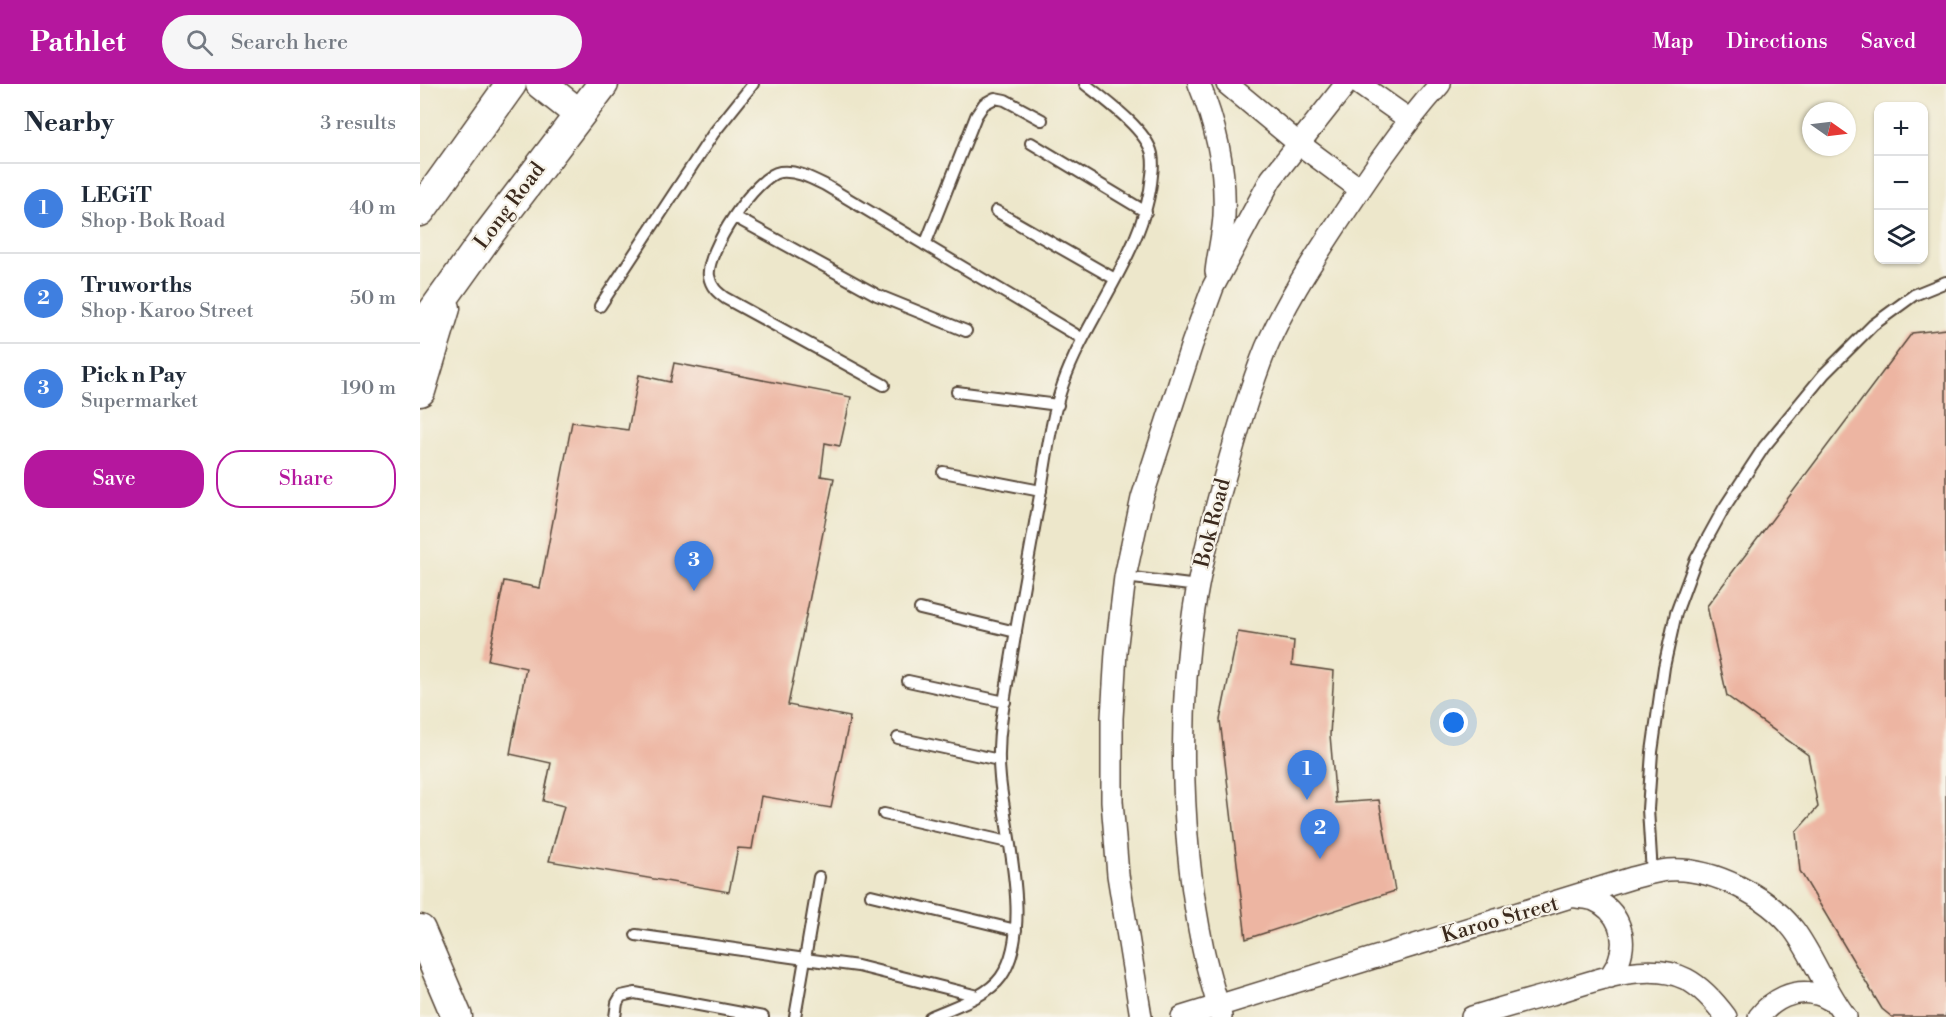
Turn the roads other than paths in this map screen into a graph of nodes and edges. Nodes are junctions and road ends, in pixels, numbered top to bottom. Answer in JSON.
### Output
{"nodes":[{"id":1,"x":511,"y":84,"type":"edge"},
{"id":2,"x":541,"y":84,"type":"edge"},
{"id":3,"x":603,"y":84,"type":"edge"},
{"id":4,"x":753,"y":84,"type":"edge"},
{"id":5,"x":1085,"y":84,"type":"edge"},
{"id":6,"x":1199,"y":84,"type":"edge"},
{"id":7,"x":1227,"y":84,"type":"edge"},
{"id":8,"x":1346,"y":84,"type":"edge"},
{"id":9,"x":1359,"y":84,"type":"edge"},
{"id":10,"x":1440,"y":84,"type":"edge"},
{"id":11,"x":579,"y":114,"type":"junction"},
{"id":12,"x":1042,"y":120,"type":"dead end"},
{"id":13,"x":1410,"y":120,"type":"junction"},
{"id":14,"x":1031,"y":143,"type":"dead end"},
{"id":15,"x":1298,"y":143,"type":"junction"},
{"id":16,"x":1360,"y":189,"type":"junction"},
{"id":17,"x":420,"y":211,"type":"edge"},
{"id":18,"x":996,"y":211,"type":"dead end"},
{"id":19,"x":1146,"y":212,"type":"junction"},
{"id":20,"x":735,"y":217,"type":"junction"},
{"id":21,"x":925,"y":245,"type":"junction"},
{"id":22,"x":1115,"y":279,"type":"junction"},
{"id":23,"x":1946,"y":282,"type":"edge"},
{"id":24,"x":1214,"y":287,"type":"junction"},
{"id":25,"x":452,"y":288,"type":"junction"},
{"id":26,"x":600,"y":306,"type":"dead end"},
{"id":27,"x":420,"y":330,"type":"edge"},
{"id":28,"x":966,"y":332,"type":"dead end"},
{"id":29,"x":1083,"y":339,"type":"junction"},
{"id":30,"x":884,"y":385,"type":"dead end"},
{"id":31,"x":420,"y":391,"type":"edge"},
{"id":32,"x":957,"y":393,"type":"dead end"},
{"id":33,"x":1058,"y":405,"type":"junction"},
{"id":34,"x":943,"y":472,"type":"dead end"},
{"id":35,"x":1041,"y":491,"type":"junction"},
{"id":36,"x":1125,"y":577,"type":"junction"},
{"id":37,"x":1198,"y":586,"type":"junction"},
{"id":38,"x":920,"y":609,"type":"dead end"},
{"id":39,"x":1016,"y":632,"type":"junction"},
{"id":40,"x":908,"y":681,"type":"dead end"},
{"id":41,"x":1005,"y":702,"type":"junction"},
{"id":42,"x":898,"y":738,"type":"dead end"},
{"id":43,"x":999,"y":760,"type":"junction"},
{"id":44,"x":884,"y":814,"type":"dead end"},
{"id":45,"x":1008,"y":842,"type":"junction"},
{"id":46,"x":1652,"y":874,"type":"junction"},
{"id":47,"x":819,"y":877,"type":"dead end"},
{"id":48,"x":871,"y":895,"type":"dead end"},
{"id":49,"x":1576,"y":897,"type":"junction"},
{"id":50,"x":420,"y":930,"type":"edge"},
{"id":51,"x":1016,"y":930,"type":"junction"},
{"id":52,"x":636,"y":934,"type":"dead end"},
{"id":53,"x":805,"y":959,"type":"junction"},
{"id":54,"x":426,"y":962,"type":"edge"},
{"id":55,"x":1610,"y":976,"type":"junction"},
{"id":56,"x":979,"y":996,"type":"junction"},
{"id":57,"x":1840,"y":1010,"type":"edge"},
{"id":58,"x":1220,"y":1011,"type":"edge"},
{"id":59,"x":457,"y":1017,"type":"edge"},
{"id":60,"x":615,"y":1017,"type":"edge"},
{"id":61,"x":763,"y":1017,"type":"edge"},
{"id":62,"x":795,"y":1017,"type":"edge"},
{"id":63,"x":930,"y":1017,"type":"edge"},
{"id":64,"x":1141,"y":1017,"type":"edge"},
{"id":65,"x":1182,"y":1017,"type":"edge"},
{"id":66,"x":1472,"y":1017,"type":"edge"},
{"id":67,"x":1726,"y":1017,"type":"edge"},
{"id":68,"x":1759,"y":1017,"type":"edge"}],
"edges":[{"from":1,"to":17,"type":"street"},
{"from":2,"to":11,"type":"street"},
{"from":3,"to":11,"type":"street","name":"Long Road"},
{"from":4,"to":26,"type":"lane"},
{"from":5,"to":19,"type":"lane"},
{"from":6,"to":24,"type":"street"},
{"from":7,"to":15,"type":"street"},
{"from":8,"to":15,"type":"street"},
{"from":9,"to":13,"type":"street"},
{"from":10,"to":13,"type":"street","name":"Bok Road"},
{"from":11,"to":25,"type":"street","name":"Long Road"},
{"from":12,"to":21,"type":"lane"},
{"from":13,"to":16,"type":"street","name":"Bok Road"},
{"from":14,"to":19,"type":"lane"},
{"from":15,"to":16,"type":"street"},
{"from":15,"to":24,"type":"street"},
{"from":16,"to":37,"type":"street","name":"Bok Road"},
{"from":18,"to":22,"type":"lane"},
{"from":19,"to":22,"type":"lane"},
{"from":20,"to":21,"type":"lane"},
{"from":20,"to":28,"type":"lane"},
{"from":20,"to":30,"type":"lane"},
{"from":21,"to":29,"type":"lane"},
{"from":22,"to":29,"type":"lane"},
{"from":23,"to":46,"type":"lane"},
{"from":24,"to":36,"type":"street"},
{"from":25,"to":27,"type":"street","name":"Long Road"},
{"from":25,"to":31,"type":"street"},
{"from":29,"to":33,"type":"lane"},
{"from":32,"to":33,"type":"lane"},
{"from":33,"to":35,"type":"lane"},
{"from":34,"to":35,"type":"lane"},
{"from":35,"to":39,"type":"lane"},
{"from":36,"to":37,"type":"lane"},
{"from":36,"to":64,"type":"street"},
{"from":37,"to":58,"type":"street","name":"Bok Road"},
{"from":38,"to":39,"type":"lane"},
{"from":39,"to":41,"type":"lane"},
{"from":40,"to":41,"type":"lane"},
{"from":41,"to":43,"type":"lane"},
{"from":42,"to":43,"type":"lane"},
{"from":43,"to":45,"type":"lane"},
{"from":44,"to":45,"type":"lane"},
{"from":45,"to":51,"type":"lane"},
{"from":46,"to":49,"type":"street"},
{"from":46,"to":57,"type":"street"},
{"from":47,"to":53,"type":"lane"},
{"from":48,"to":51,"type":"lane"},
{"from":49,"to":55,"type":"street","name":"Karoo Street"},
{"from":49,"to":58,"type":"street","name":"Karoo Street"},
{"from":50,"to":54,"type":"street"},
{"from":51,"to":56,"type":"lane"},
{"from":52,"to":53,"type":"lane"},
{"from":53,"to":56,"type":"lane"},
{"from":53,"to":62,"type":"lane"},
{"from":54,"to":59,"type":"street"},
{"from":55,"to":66,"type":"street"},
{"from":55,"to":67,"type":"street"},
{"from":56,"to":63,"type":"lane"},
{"from":57,"to":68,"type":"street"},
{"from":58,"to":65,"type":"street","name":"Karoo Street"},
{"from":60,"to":61,"type":"lane"}]}
